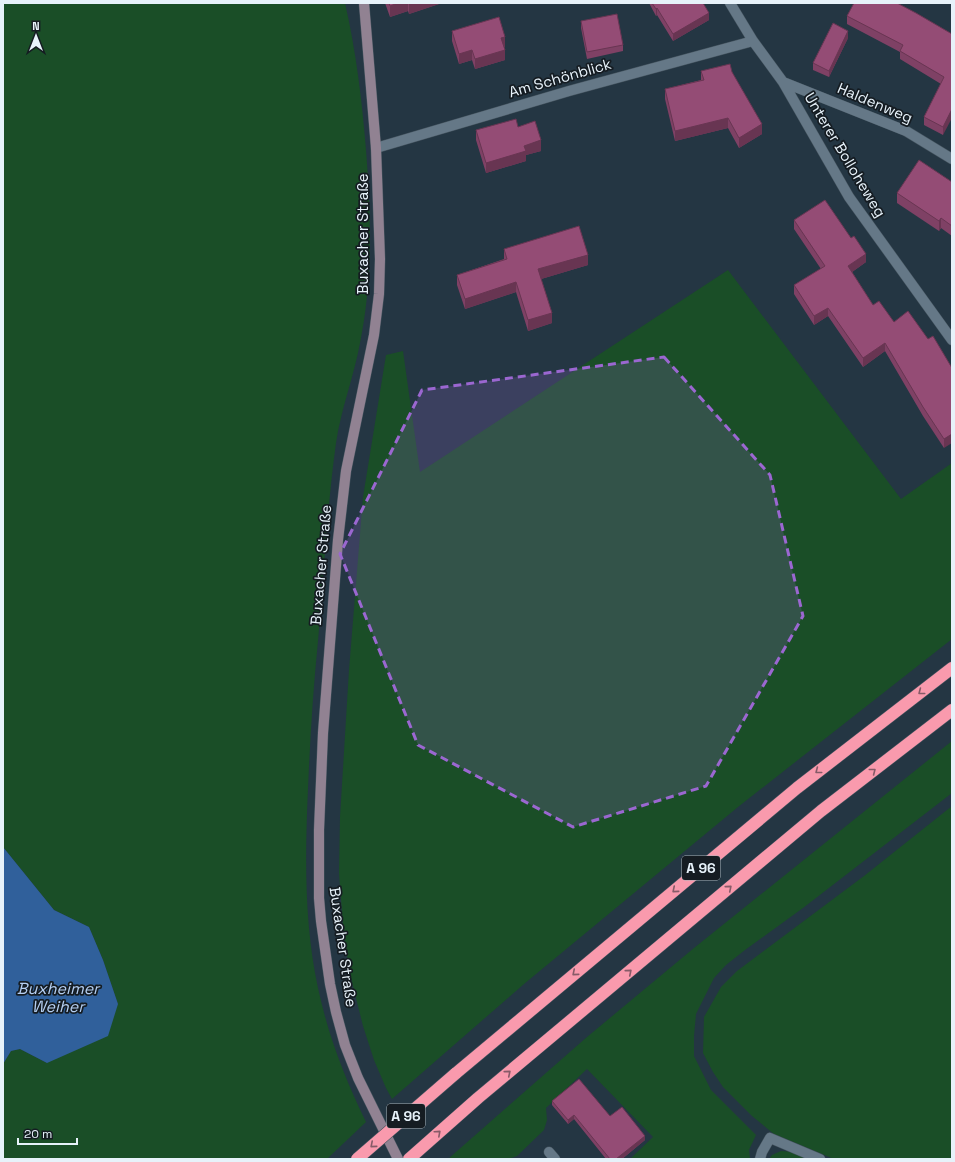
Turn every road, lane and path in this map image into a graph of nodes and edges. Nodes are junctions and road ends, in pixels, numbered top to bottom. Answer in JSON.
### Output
{"nodes":[{"id":1,"x":364,"y":3,"type":"edge"},
{"id":2,"x":730,"y":3,"type":"edge"},
{"id":3,"x":753,"y":41,"type":"junction"},
{"id":4,"x":783,"y":82,"type":"junction"},
{"id":5,"x":376,"y":148,"type":"junction"},
{"id":6,"x":952,"y":159,"type":"edge"},
{"id":7,"x":952,"y":340,"type":"edge"},
{"id":8,"x":952,"y":668,"type":"edge"},
{"id":9,"x":952,"y":710,"type":"edge"},
{"id":10,"x":357,"y":1159,"type":"edge"},
{"id":11,"x":398,"y":1159,"type":"edge"},
{"id":12,"x":409,"y":1159,"type":"edge"},
{"id":13,"x":760,"y":1159,"type":"edge"},
{"id":14,"x":820,"y":1159,"type":"edge"}],
"edges":[{"from":1,"to":5,"type":"street","name":"Buxacher Straße"},
{"from":2,"to":3,"type":"street","name":"Unterer Bolloheweg"},
{"from":3,"to":4,"type":"street","name":"Unterer Bolloheweg"},
{"from":3,"to":5,"type":"street","name":"Am Schönblick"},
{"from":4,"to":6,"type":"street","name":"Haldenweg"},
{"from":4,"to":7,"type":"street","name":"Unterer Bolloheweg"},
{"from":5,"to":11,"type":"street","name":"Buxacher Straße"},
{"from":8,"to":10,"type":"highway","number":"A 96","one_way":true,"bridge":true},
{"from":12,"to":9,"type":"highway","number":"A 96","one_way":true},
{"from":13,"to":14,"type":"street"}]}
